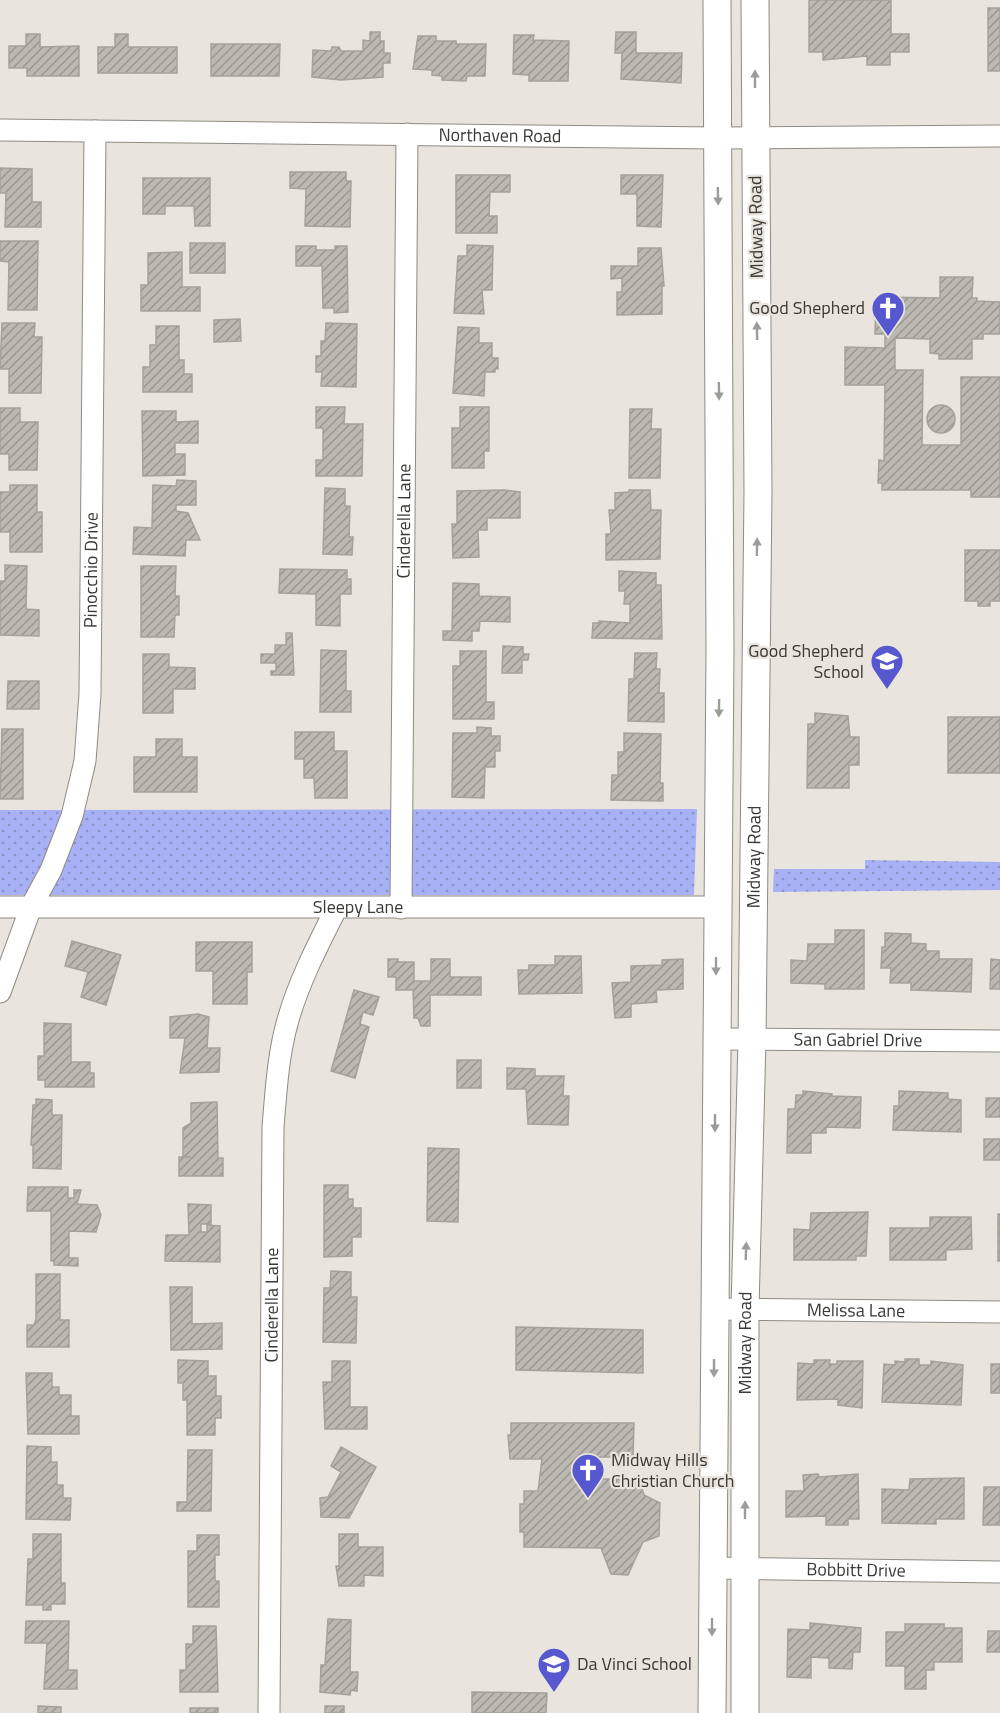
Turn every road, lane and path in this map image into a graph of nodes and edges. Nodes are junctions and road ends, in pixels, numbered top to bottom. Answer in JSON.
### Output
{"nodes":[{"id":1,"x":717,"y":0,"type":"edge"},
{"id":2,"x":754,"y":0,"type":"edge"},
{"id":3,"x":0,"y":130,"type":"edge"},
{"id":4,"x":94,"y":131,"type":"junction"},
{"id":5,"x":407,"y":134,"type":"junction"},
{"id":6,"x":1000,"y":136,"type":"edge"},
{"id":7,"x":755,"y":137,"type":"junction"},
{"id":8,"x":717,"y":138,"type":"junction"},
{"id":9,"x":0,"y":907,"type":"edge"},
{"id":10,"x":31,"y":907,"type":"junction"},
{"id":11,"x":716,"y":907,"type":"junction"},
{"id":12,"x":400,"y":908,"type":"junction"},
{"id":13,"x":336,"y":909,"type":"junction"},
{"id":14,"x":0,"y":992,"type":"edge"},
{"id":15,"x":716,"y":1039,"type":"junction"},
{"id":16,"x":752,"y":1040,"type":"junction"},
{"id":17,"x":1000,"y":1041,"type":"edge"},
{"id":18,"x":714,"y":1309,"type":"junction"},
{"id":19,"x":744,"y":1309,"type":"junction"},
{"id":20,"x":1000,"y":1312,"type":"edge"},
{"id":21,"x":712,"y":1568,"type":"junction"},
{"id":22,"x":745,"y":1569,"type":"junction"},
{"id":23,"x":1000,"y":1572,"type":"edge"},
{"id":24,"x":268,"y":1713,"type":"edge"},
{"id":25,"x":712,"y":1713,"type":"edge"},
{"id":26,"x":745,"y":1713,"type":"edge"}],
"edges":[{"from":1,"to":8,"type":"main road","name":"Midway Road"},
{"from":7,"to":2,"type":"main road","name":"Midway Road","one_way":true},
{"from":3,"to":4,"type":"street","name":"Northaven Road"},
{"from":4,"to":5,"type":"street","name":"Northaven Road"},
{"from":4,"to":10,"type":"street","name":"Pinocchio Drive"},
{"from":5,"to":8,"type":"street","name":"Northaven Road"},
{"from":5,"to":12,"type":"street","name":"Cinderella Lane"},
{"from":6,"to":7,"type":"street","name":"Northaven Road"},
{"from":7,"to":8,"type":"street","name":"Northaven Road"},
{"from":16,"to":7,"type":"main road","name":"Midway Road","one_way":true},
{"from":8,"to":11,"type":"main road","name":"Midway Road","one_way":true},
{"from":9,"to":10,"type":"street","name":"Sleepy Lane"},
{"from":10,"to":13,"type":"street","name":"Sleepy Lane"},
{"from":10,"to":14,"type":"street","name":"Pinocchio Drive"},
{"from":11,"to":12,"type":"street","name":"Sleepy Lane"},
{"from":11,"to":15,"type":"main road","name":"Midway Road","one_way":true},
{"from":12,"to":13,"type":"street","name":"Sleepy Lane"},
{"from":13,"to":24,"type":"street","name":"Cinderella Lane"},
{"from":15,"to":16,"type":"street","name":"San Gabriel Drive"},
{"from":15,"to":18,"type":"main road","name":"Midway Road","one_way":true},
{"from":16,"to":17,"type":"street","name":"San Gabriel Drive"},
{"from":19,"to":16,"type":"main road","name":"Midway Road","one_way":true},
{"from":18,"to":19,"type":"street","name":"Melissa Lane"},
{"from":18,"to":21,"type":"main road","name":"Midway Road","one_way":true},
{"from":19,"to":20,"type":"street","name":"Melissa Lane"},
{"from":22,"to":19,"type":"main road","name":"Midway Road","one_way":true},
{"from":21,"to":22,"type":"street","name":"Bobbitt Drive"},
{"from":21,"to":25,"type":"main road","name":"Midway Road","one_way":true},
{"from":22,"to":23,"type":"street","name":"Bobbitt Drive"},
{"from":22,"to":26,"type":"main road","name":"Midway Road"}]}
